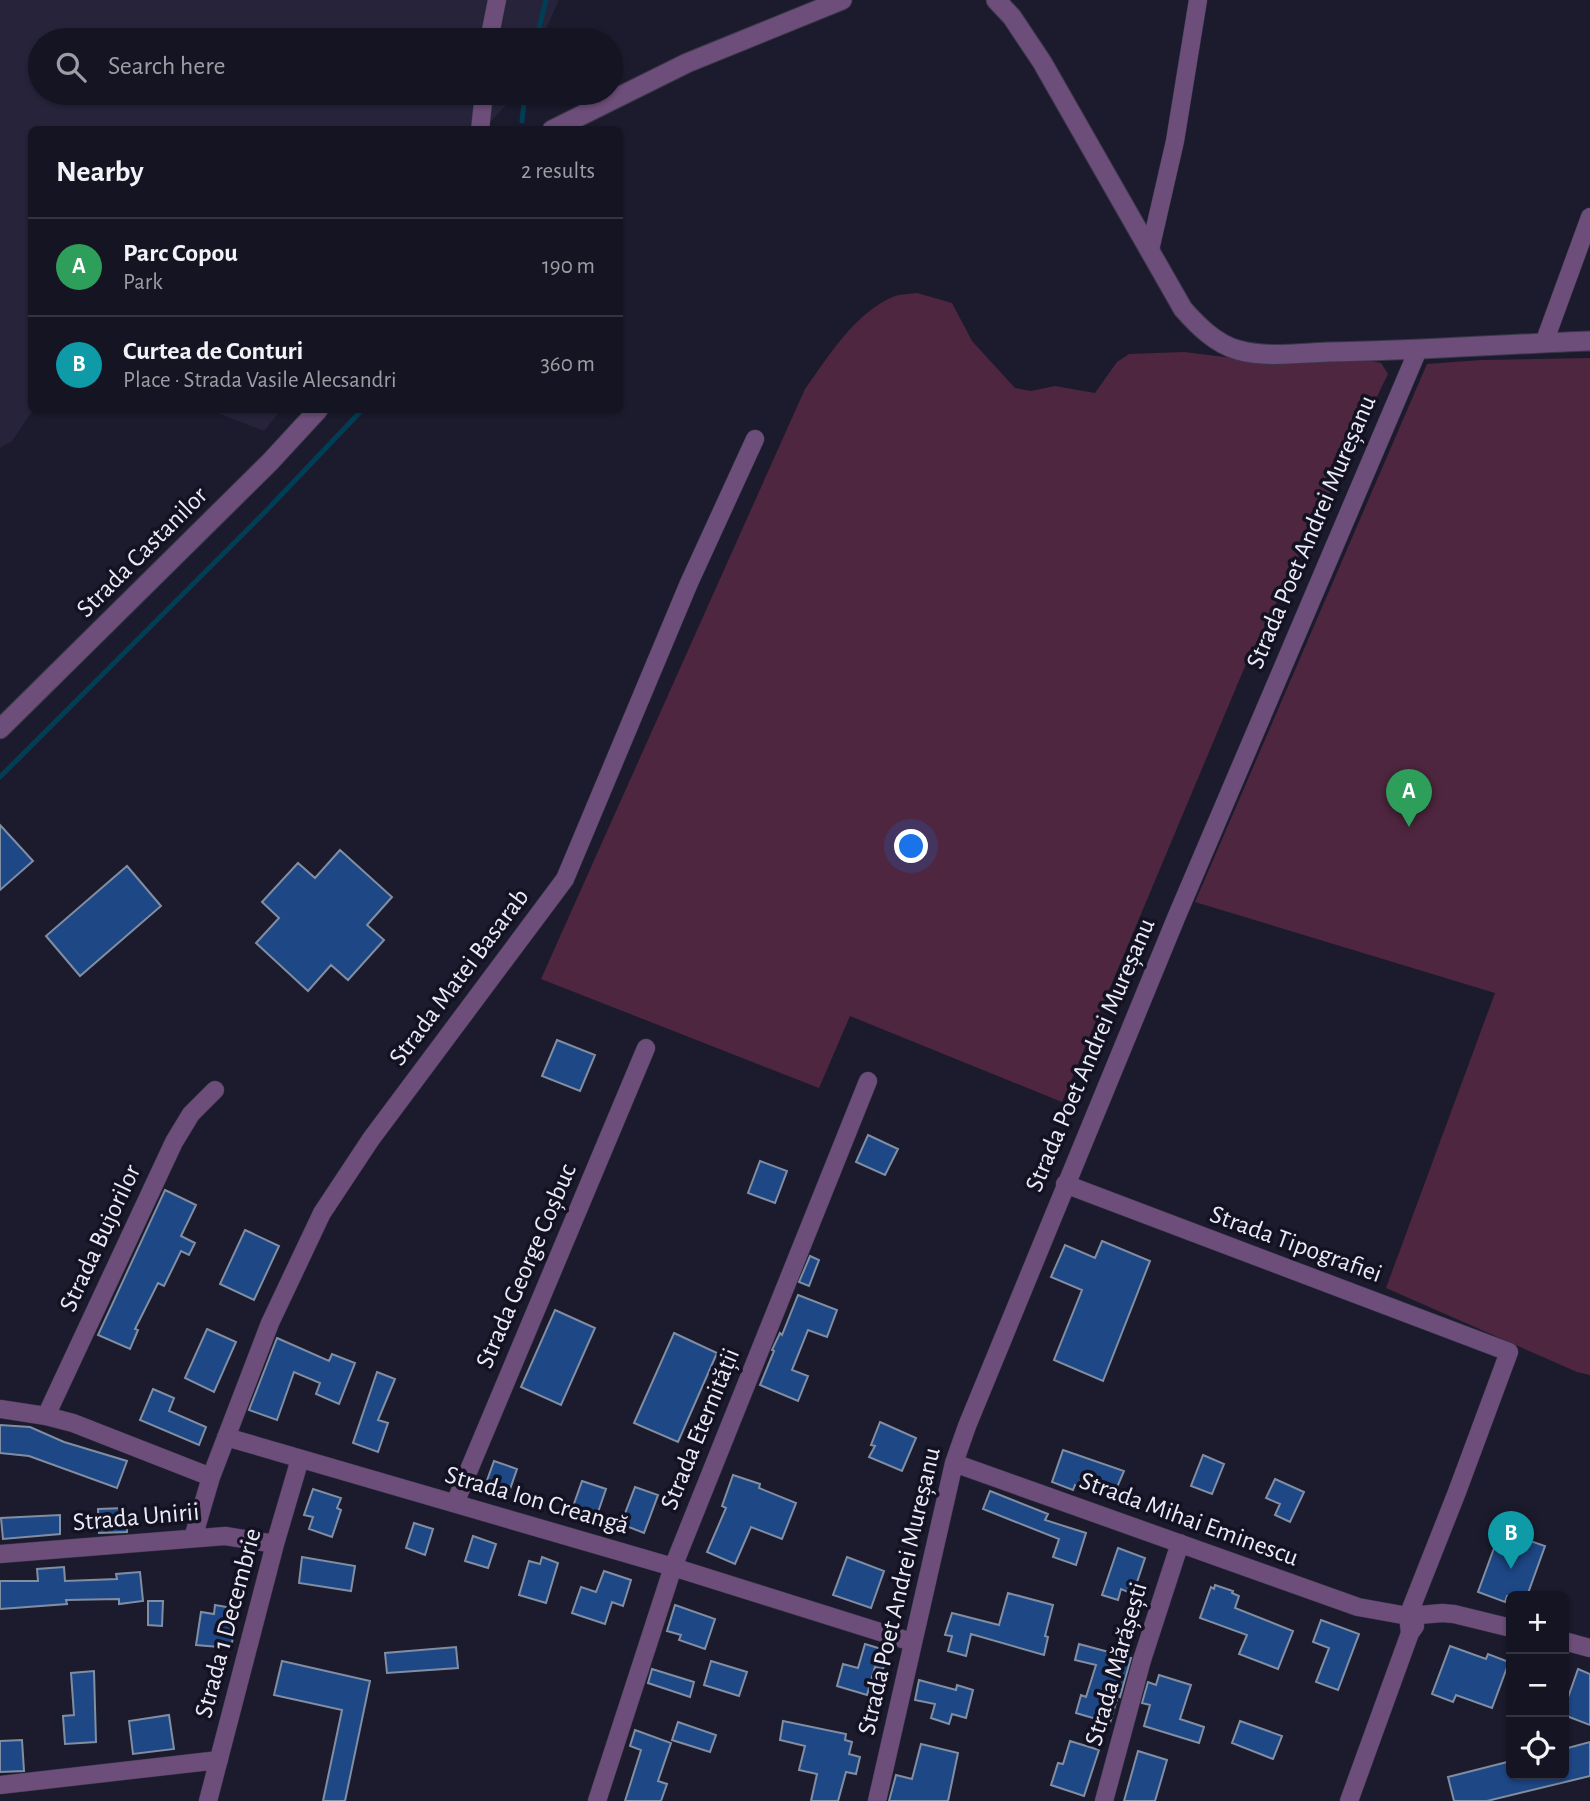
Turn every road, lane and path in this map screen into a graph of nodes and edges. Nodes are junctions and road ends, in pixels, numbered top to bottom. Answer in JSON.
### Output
{"nodes":[{"id":1,"x":497,"y":0,"type":"edge"},
{"id":2,"x":842,"y":0,"type":"edge"},
{"id":3,"x":996,"y":0,"type":"edge"},
{"id":4,"x":1198,"y":0,"type":"edge"},
{"id":5,"x":491,"y":28,"type":"edge"},
{"id":6,"x":623,"y":95,"type":"edge"},
{"id":7,"x":483,"y":105,"type":"edge"},
{"id":8,"x":602,"y":105,"type":"edge"},
{"id":9,"x":480,"y":126,"type":"edge"},
{"id":10,"x":560,"y":126,"type":"edge"},
{"id":11,"x":1590,"y":217,"type":"edge"},
{"id":12,"x":1150,"y":250,"type":"junction"},
{"id":13,"x":1590,"y":341,"type":"edge"},
{"id":14,"x":1544,"y":343,"type":"junction"},
{"id":15,"x":1418,"y":350,"type":"junction"},
{"id":16,"x":315,"y":413,"type":"edge"},
{"id":17,"x":755,"y":439,"type":"dead end"},
{"id":18,"x":0,"y":729,"type":"edge"},
{"id":19,"x":646,"y":1048,"type":"dead end"},
{"id":20,"x":868,"y":1081,"type":"dead end"},
{"id":21,"x":215,"y":1090,"type":"dead end"},
{"id":22,"x":1065,"y":1184,"type":"junction"},
{"id":23,"x":0,"y":1409,"type":"edge"},
{"id":24,"x":46,"y":1416,"type":"junction"},
{"id":25,"x":226,"y":1437,"type":"junction"},
{"id":26,"x":300,"y":1459,"type":"junction"},
{"id":27,"x":954,"y":1463,"type":"junction"},
{"id":28,"x":211,"y":1477,"type":"junction"},
{"id":29,"x":455,"y":1503,"type":"junction"},
{"id":30,"x":193,"y":1538,"type":"junction"},
{"id":31,"x":1180,"y":1543,"type":"junction"},
{"id":32,"x":275,"y":1544,"type":"junction"},
{"id":33,"x":0,"y":1554,"type":"edge"},
{"id":34,"x":673,"y":1567,"type":"junction"},
{"id":35,"x":1414,"y":1621,"type":"junction"},
{"id":36,"x":1506,"y":1627,"type":"edge"},
{"id":37,"x":912,"y":1642,"type":"junction"},
{"id":38,"x":1569,"y":1642,"type":"edge"},
{"id":39,"x":1590,"y":1648,"type":"edge"},
{"id":40,"x":219,"y":1760,"type":"junction"},
{"id":41,"x":0,"y":1785,"type":"edge"},
{"id":42,"x":208,"y":1801,"type":"edge"},
{"id":43,"x":597,"y":1801,"type":"edge"},
{"id":44,"x":877,"y":1801,"type":"edge"},
{"id":45,"x":1104,"y":1801,"type":"edge"},
{"id":46,"x":1349,"y":1801,"type":"edge"}],
"edges":[{"from":1,"to":5,"type":"street"},
{"from":2,"to":6,"type":"street"},
{"from":3,"to":12,"type":"street"},
{"from":4,"to":12,"type":"street"},
{"from":7,"to":9,"type":"street"},
{"from":8,"to":10,"type":"street"},
{"from":11,"to":14,"type":"street"},
{"from":12,"to":15,"type":"street"},
{"from":13,"to":14,"type":"street"},
{"from":14,"to":15,"type":"street"},
{"from":15,"to":22,"type":"street","name":"Strada Poet Andrei Mureșanu"},
{"from":16,"to":18,"type":"street","name":"Strada Castanilor"},
{"from":17,"to":25,"type":"street","name":"Strada Matei Basarab"},
{"from":19,"to":29,"type":"street","name":"Strada George Coșbuc"},
{"from":20,"to":34,"type":"street","name":"Strada Eternității"},
{"from":21,"to":24,"type":"street","name":"Strada Bujorilor"},
{"from":22,"to":27,"type":"street","name":"Strada Poet Andrei Mureșanu"},
{"from":22,"to":35,"type":"street","name":"Strada Tipografiei"},
{"from":23,"to":24,"type":"street"},
{"from":24,"to":28,"type":"street"},
{"from":25,"to":26,"type":"street","name":"Strada Ion Creangă"},
{"from":25,"to":28,"type":"street","name":"Strada Matei Basarab"},
{"from":26,"to":29,"type":"street","name":"Strada Ion Creangă"},
{"from":26,"to":32,"type":"street","name":"Strada 1 Decembrie"},
{"from":27,"to":31,"type":"street","name":"Strada Mihai Eminescu"},
{"from":27,"to":37,"type":"street","name":"Strada Poet Andrei Mureșanu"},
{"from":28,"to":30,"type":"street","name":"Strada Matei Basarab"},
{"from":29,"to":34,"type":"street","name":"Strada Ion Creangă"},
{"from":30,"to":32,"type":"street","name":"Strada Unirii"},
{"from":30,"to":33,"type":"street","name":"Strada Unirii"},
{"from":31,"to":35,"type":"street","name":"Strada Mihai Eminescu"},
{"from":31,"to":45,"type":"street","name":"Strada Mărășești"},
{"from":32,"to":40,"type":"street","name":"Strada 1 Decembrie"},
{"from":34,"to":37,"type":"street","name":"Strada Ion Creangă"},
{"from":34,"to":43,"type":"street","name":"Strada Eternității"},
{"from":35,"to":36,"type":"street","name":"Strada Mihai Eminescu"},
{"from":35,"to":46,"type":"street"},
{"from":37,"to":44,"type":"street","name":"Strada Poet Andrei Mureșanu"},
{"from":38,"to":39,"type":"street"},
{"from":40,"to":41,"type":"street"},
{"from":40,"to":42,"type":"street","name":"Strada 1 Decembrie"}]}
